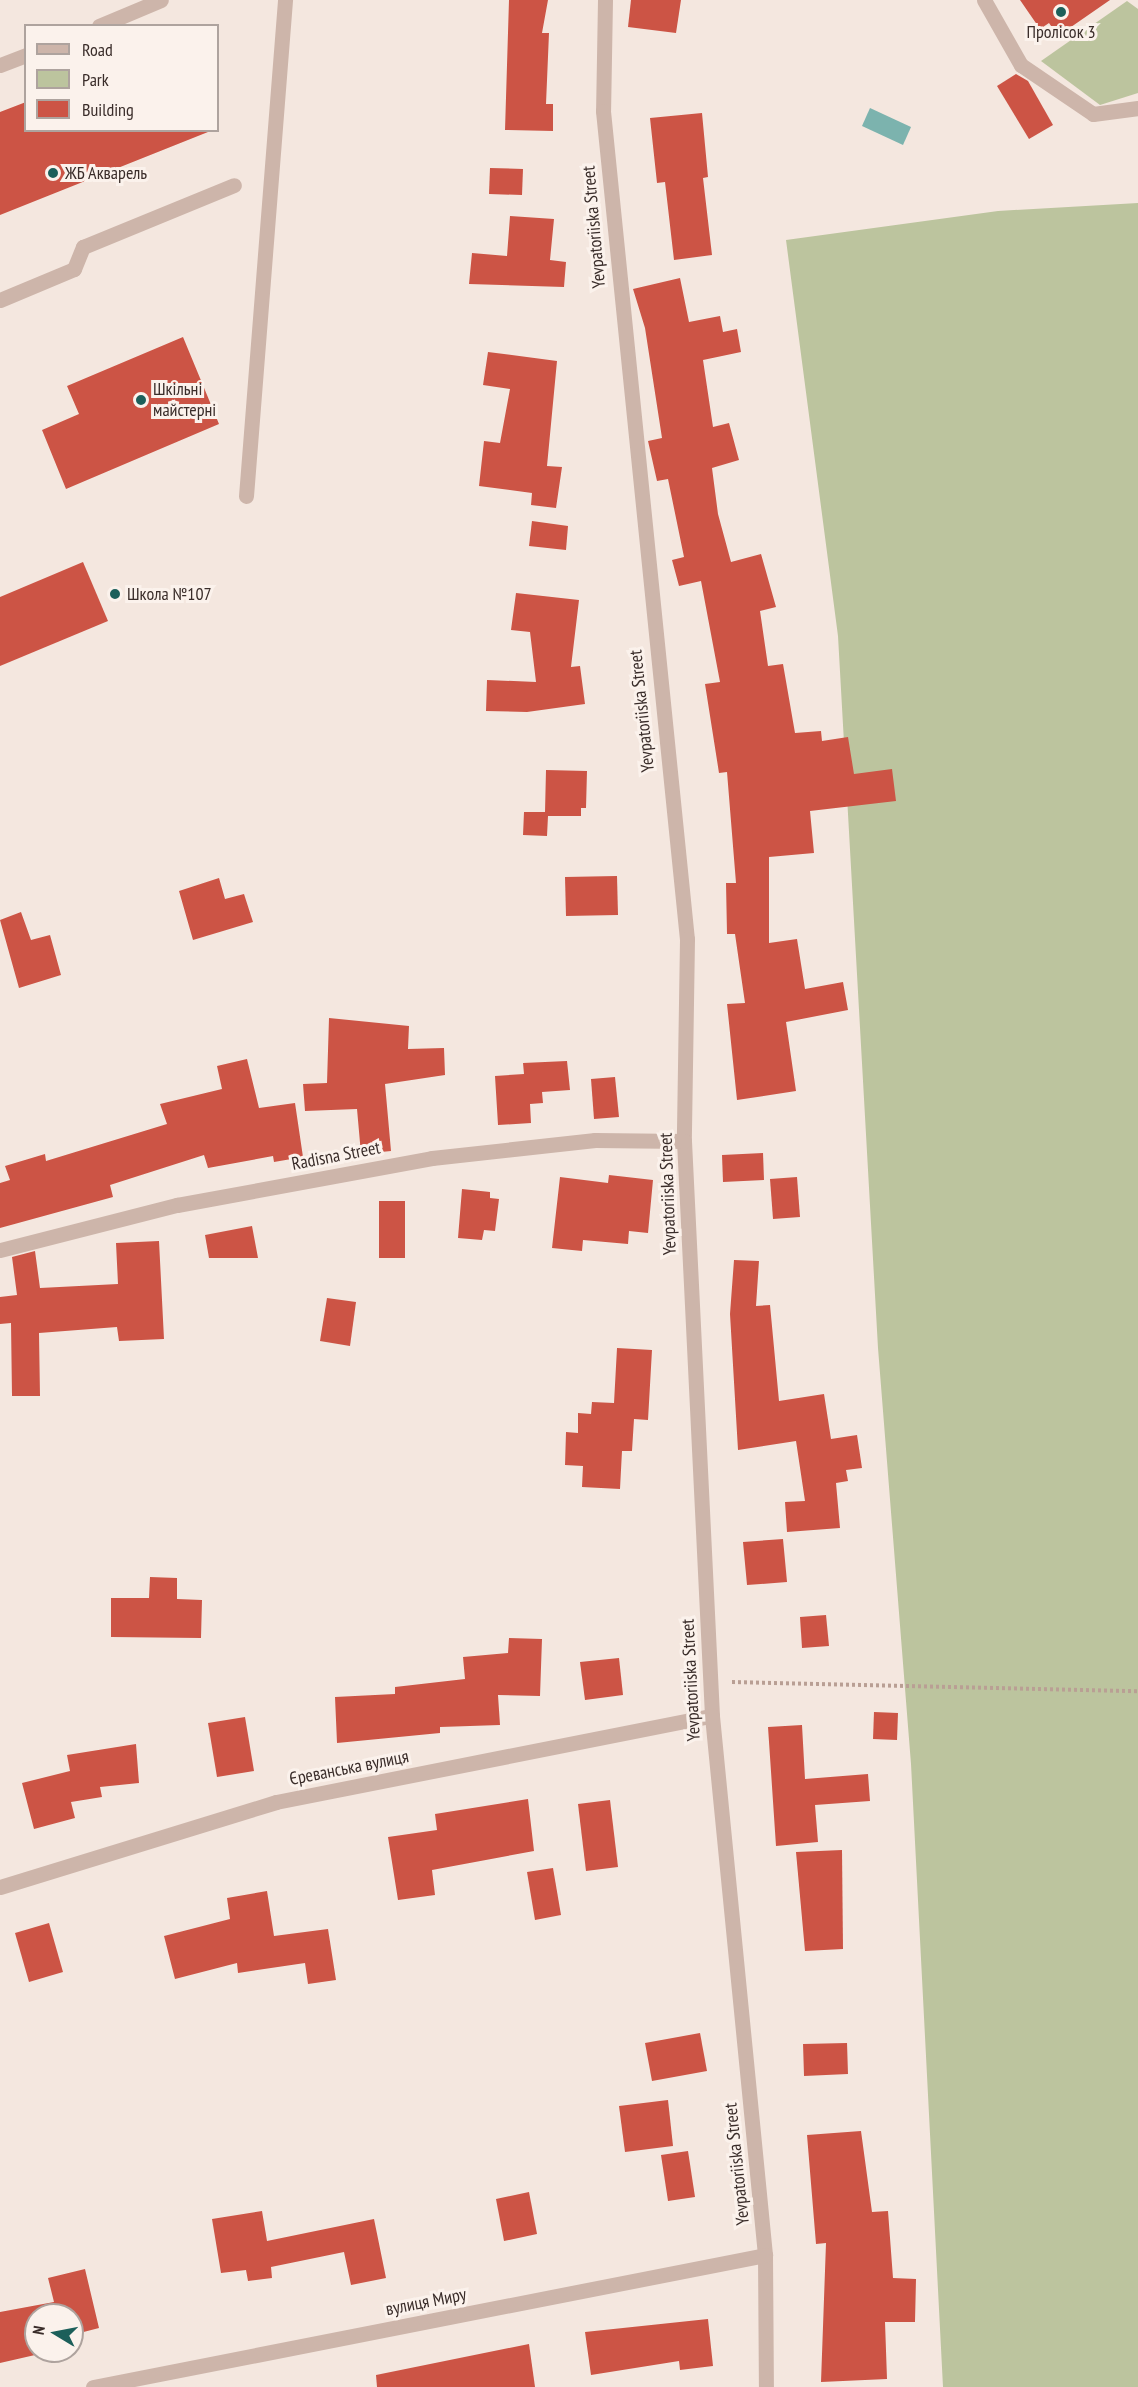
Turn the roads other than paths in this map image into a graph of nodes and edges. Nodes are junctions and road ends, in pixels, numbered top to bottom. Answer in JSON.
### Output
{"nodes":[{"id":1,"x":160,"y":0,"type":"edge"},
{"id":2,"x":285,"y":0,"type":"edge"},
{"id":3,"x":605,"y":0,"type":"edge"},
{"id":4,"x":984,"y":0,"type":"edge"},
{"id":5,"x":104,"y":24,"type":"edge"},
{"id":6,"x":24,"y":56,"type":"edge"},
{"id":7,"x":0,"y":65,"type":"edge"},
{"id":8,"x":1138,"y":108,"type":"edge"},
{"id":9,"x":234,"y":185,"type":"dead end"},
{"id":10,"x":0,"y":300,"type":"edge"},
{"id":11,"x":246,"y":496,"type":"dead end"},
{"id":12,"x":684,"y":1141,"type":"junction"},
{"id":13,"x":0,"y":1250,"type":"edge"},
{"id":14,"x":712,"y":1716,"type":"junction"},
{"id":15,"x":0,"y":1887,"type":"edge"},
{"id":16,"x":765,"y":2255,"type":"junction"},
{"id":17,"x":93,"y":2387,"type":"edge"},
{"id":18,"x":766,"y":2387,"type":"edge"}],
"edges":[{"from":1,"to":5,"type":"street"},
{"from":2,"to":11,"type":"street"},
{"from":3,"to":12,"type":"street","name":"Yevpatoriiska Street"},
{"from":4,"to":8,"type":"street"},
{"from":6,"to":7,"type":"street"},
{"from":9,"to":10,"type":"street"},
{"from":12,"to":13,"type":"street","name":"Radisna Street"},
{"from":12,"to":14,"type":"street","name":"Yevpatoriiska Street"},
{"from":14,"to":15,"type":"street","name":"Єреванська вулиця"},
{"from":14,"to":16,"type":"street","name":"Yevpatoriiska Street"},
{"from":16,"to":17,"type":"street","name":"вулиця Миру"},
{"from":16,"to":18,"type":"street","name":"Yevpatoriiska Street"}]}
